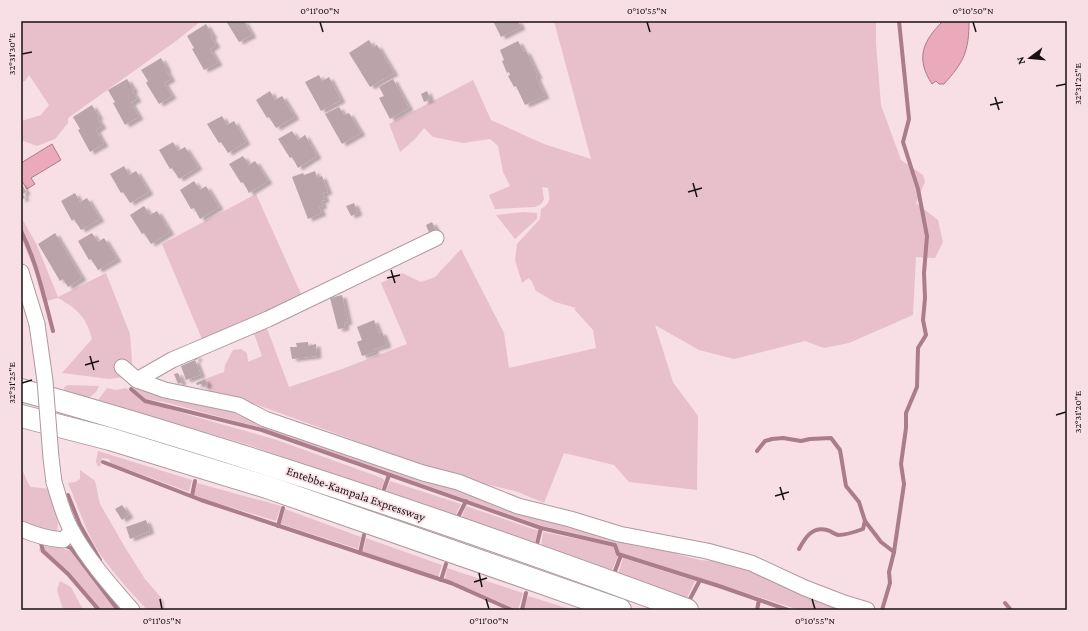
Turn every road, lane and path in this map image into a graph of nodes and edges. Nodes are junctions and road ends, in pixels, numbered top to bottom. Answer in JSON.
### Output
{"nodes":[{"id":1,"x":436,"y":238,"type":"dead end"},
{"id":2,"x":21,"y":272,"type":"edge"},
{"id":3,"x":122,"y":367,"type":"dead end"},
{"id":4,"x":137,"y":380,"type":"junction"},
{"id":5,"x":21,"y":390,"type":"edge"},
{"id":6,"x":21,"y":416,"type":"edge"},
{"id":7,"x":21,"y":529,"type":"edge"},
{"id":8,"x":72,"y":531,"type":"junction"},
{"id":9,"x":132,"y":610,"type":"edge"},
{"id":10,"x":620,"y":610,"type":"edge"},
{"id":11,"x":687,"y":610,"type":"edge"},
{"id":12,"x":867,"y":610,"type":"edge"}],
"edges":[{"from":1,"to":4,"type":"street"},
{"from":2,"to":8,"type":"street","bridge":true},
{"from":3,"to":4,"type":"street"},
{"from":4,"to":12,"type":"street"},
{"from":5,"to":11,"type":"highway","name":"Entebbe-Kampala Expressway"},
{"from":6,"to":10,"type":"highway","name":"Entebbe-Kampala Expressway"},
{"from":7,"to":8,"type":"street"},
{"from":8,"to":9,"type":"street"}]}
